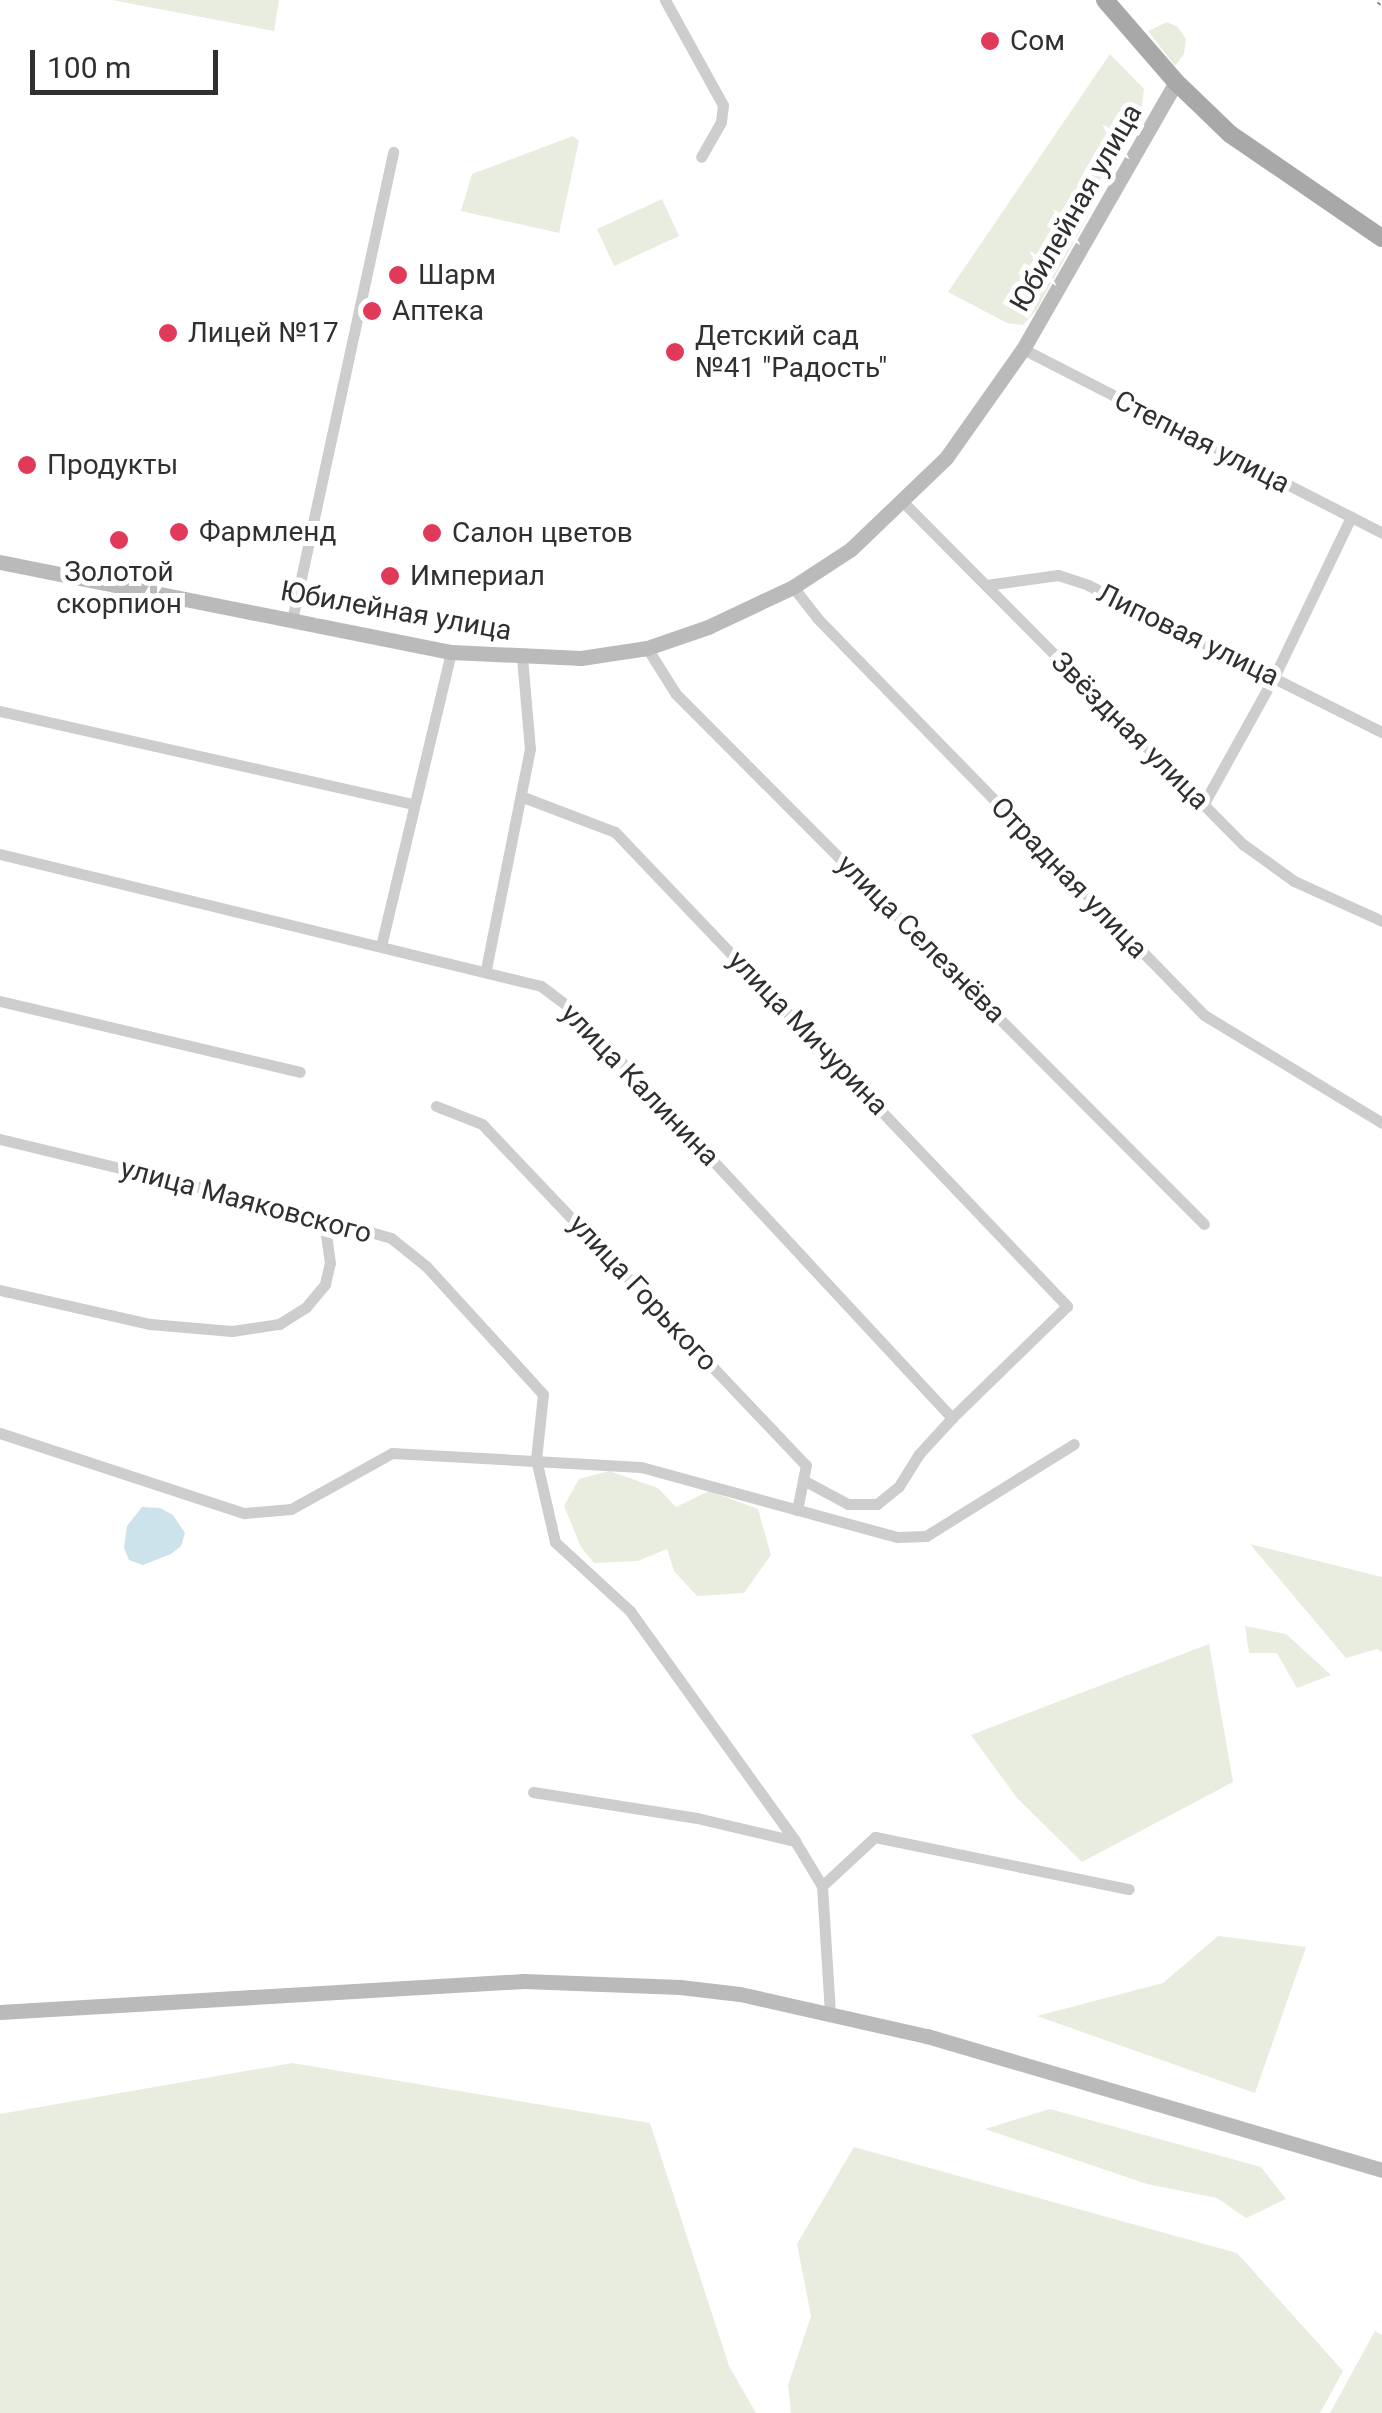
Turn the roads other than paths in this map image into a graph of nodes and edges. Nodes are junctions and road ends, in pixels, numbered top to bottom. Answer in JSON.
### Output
{"nodes":[{"id":1,"x":665,"y":0,"type":"edge"},
{"id":2,"x":1105,"y":0,"type":"edge"},
{"id":3,"x":1176,"y":82,"type":"junction"},
{"id":4,"x":392,"y":152,"type":"dead end"},
{"id":5,"x":701,"y":157,"type":"dead end"},
{"id":6,"x":1382,"y":238,"type":"edge"},
{"id":7,"x":1023,"y":349,"type":"junction"},
{"id":8,"x":904,"y":503,"type":"junction"},
{"id":9,"x":1351,"y":518,"type":"junction"},
{"id":10,"x":1382,"y":533,"type":"edge"},
{"id":11,"x":0,"y":562,"type":"edge"},
{"id":12,"x":986,"y":586,"type":"junction"},
{"id":13,"x":793,"y":587,"type":"junction"},
{"id":14,"x":292,"y":620,"type":"junction"},
{"id":15,"x":647,"y":648,"type":"junction"},
{"id":16,"x":451,"y":652,"type":"junction"},
{"id":17,"x":522,"y":658,"type":"junction"},
{"id":18,"x":1274,"y":677,"type":"junction"},
{"id":19,"x":0,"y":711,"type":"edge"},
{"id":20,"x":1382,"y":732,"type":"edge"},
{"id":21,"x":523,"y":797,"type":"junction"},
{"id":22,"x":412,"y":804,"type":"junction"},
{"id":23,"x":1203,"y":805,"type":"junction"},
{"id":24,"x":0,"y":854,"type":"edge"},
{"id":25,"x":1382,"y":920,"type":"edge"},
{"id":26,"x":381,"y":946,"type":"junction"},
{"id":27,"x":486,"y":970,"type":"junction"},
{"id":28,"x":0,"y":1001,"type":"edge"},
{"id":29,"x":300,"y":1072,"type":"dead end"},
{"id":30,"x":436,"y":1106,"type":"dead end"},
{"id":31,"x":1382,"y":1123,"type":"edge"},
{"id":32,"x":0,"y":1139,"type":"edge"},
{"id":33,"x":324,"y":1222,"type":"junction"},
{"id":34,"x":1204,"y":1224,"type":"dead end"},
{"id":35,"x":0,"y":1290,"type":"edge"},
{"id":36,"x":952,"y":1418,"type":"junction"},
{"id":37,"x":0,"y":1432,"type":"edge"},
{"id":38,"x":1074,"y":1444,"type":"dead end"},
{"id":39,"x":536,"y":1460,"type":"junction"},
{"id":40,"x":803,"y":1480,"type":"junction"},
{"id":41,"x":796,"y":1510,"type":"junction"},
{"id":42,"x":533,"y":1792,"type":"dead end"},
{"id":43,"x":795,"y":1842,"type":"junction"},
{"id":44,"x":822,"y":1886,"type":"junction"},
{"id":45,"x":1129,"y":1888,"type":"dead end"},
{"id":46,"x":0,"y":2012,"type":"edge"},
{"id":47,"x":830,"y":2012,"type":"junction"},
{"id":48,"x":1382,"y":2170,"type":"edge"}],
"edges":[{"from":1,"to":5,"type":"street"},
{"from":2,"to":3,"type":"main road"},
{"from":3,"to":6,"type":"main road"},
{"from":3,"to":7,"type":"street","name":"Юбилейная улица"},
{"from":4,"to":14,"type":"street"},
{"from":7,"to":8,"type":"street","name":"Юбилейная улица"},
{"from":7,"to":9,"type":"street","name":"Степная улица"},
{"from":8,"to":12,"type":"street","name":"Звёздная улица"},
{"from":8,"to":13,"type":"street","name":"Юбилейная улица"},
{"from":9,"to":10,"type":"street","name":"Степная улица"},
{"from":9,"to":18,"type":"street"},
{"from":11,"to":14,"type":"street","name":"Юбилейная улица"},
{"from":12,"to":18,"type":"street","name":"Липовая улица"},
{"from":12,"to":23,"type":"street","name":"Звёздная улица"},
{"from":13,"to":15,"type":"street","name":"Юбилейная улица"},
{"from":13,"to":31,"type":"street","name":"Отрадная улица"},
{"from":14,"to":16,"type":"street","name":"Юбилейная улица"},
{"from":15,"to":17,"type":"street","name":"Юбилейная улица"},
{"from":15,"to":34,"type":"street","name":"улица Селезнёва"},
{"from":16,"to":17,"type":"street","name":"Юбилейная улица"},
{"from":16,"to":22,"type":"street"},
{"from":17,"to":21,"type":"street"},
{"from":18,"to":20,"type":"street","name":"Липовая улица"},
{"from":18,"to":23,"type":"street"},
{"from":19,"to":22,"type":"street"},
{"from":21,"to":27,"type":"street"},
{"from":21,"to":36,"type":"street","name":"улица Мичурина"},
{"from":22,"to":26,"type":"street"},
{"from":23,"to":25,"type":"street","name":"Звёздная улица"},
{"from":24,"to":26,"type":"street","name":"улица Калинина"},
{"from":26,"to":27,"type":"street","name":"улица Калинина"},
{"from":27,"to":36,"type":"street","name":"улица Калинина"},
{"from":28,"to":29,"type":"street"},
{"from":30,"to":40,"type":"street","name":"улица Горького"},
{"from":32,"to":33,"type":"street","name":"улица Маяковского"},
{"from":33,"to":35,"type":"street"},
{"from":33,"to":39,"type":"street","name":"улица Маяковского"},
{"from":36,"to":40,"type":"street"},
{"from":37,"to":39,"type":"street"},
{"from":38,"to":41,"type":"street"},
{"from":39,"to":41,"type":"street"},
{"from":39,"to":43,"type":"street","name":"улица Маяковского"},
{"from":40,"to":41,"type":"street"},
{"from":42,"to":43,"type":"street"},
{"from":43,"to":44,"type":"street","name":"улица Маяковского"},
{"from":44,"to":45,"type":"street"},
{"from":44,"to":47,"type":"street"},
{"from":46,"to":47,"type":"street"},
{"from":47,"to":48,"type":"street"}]}
